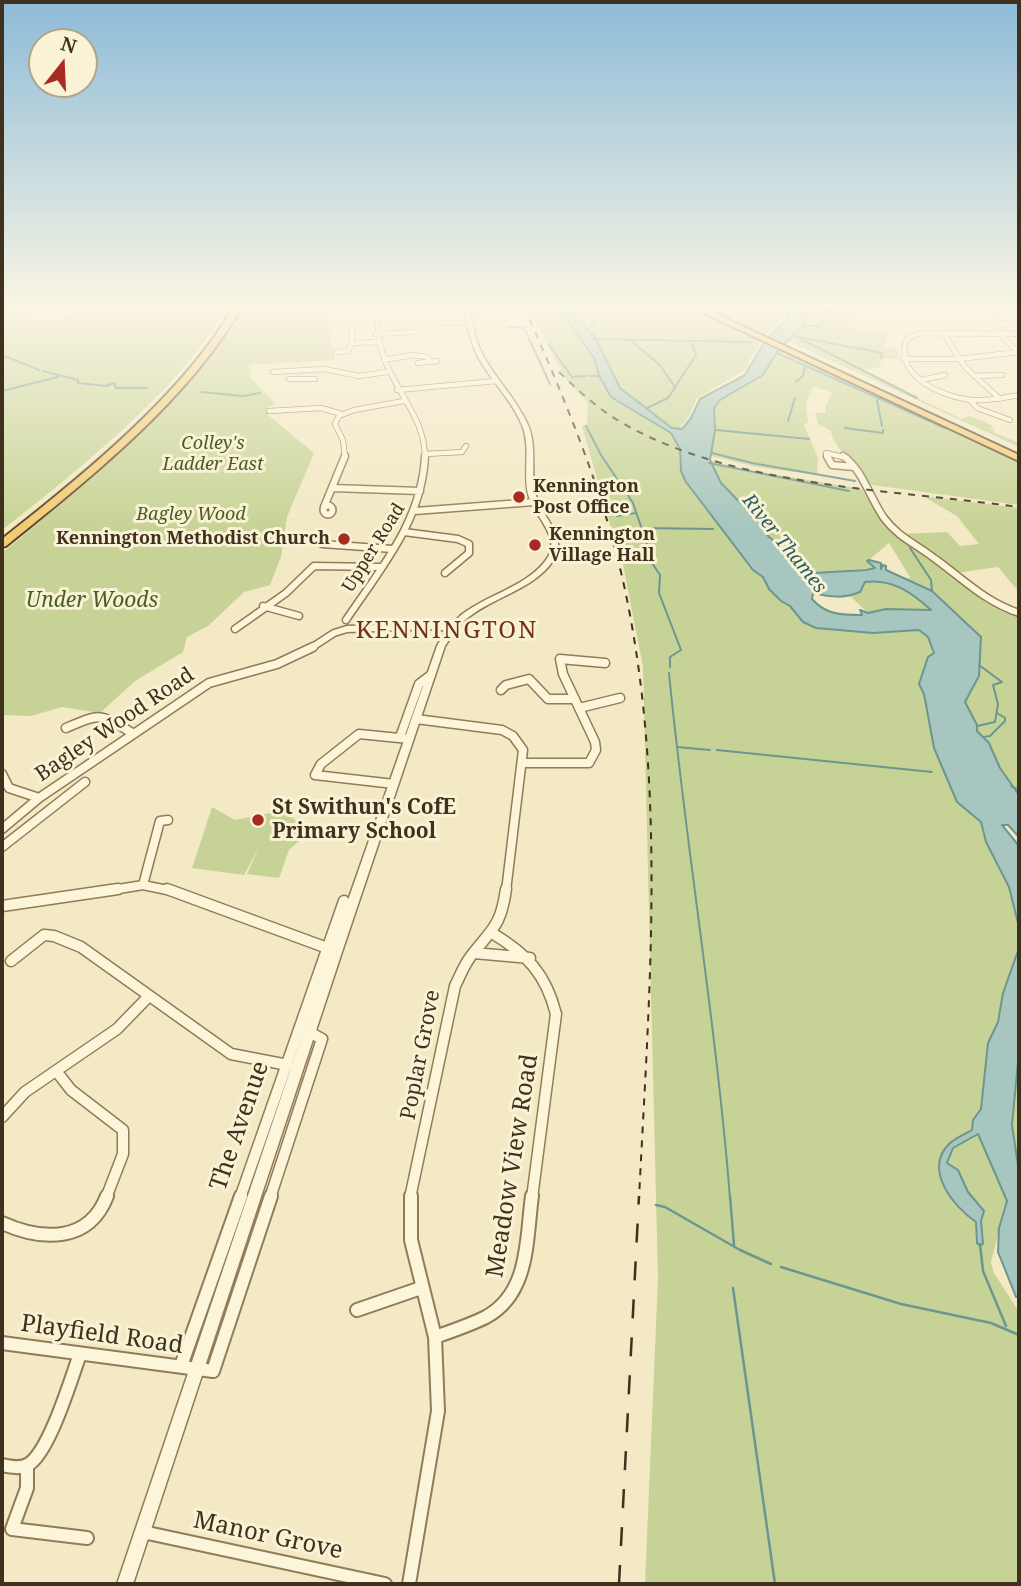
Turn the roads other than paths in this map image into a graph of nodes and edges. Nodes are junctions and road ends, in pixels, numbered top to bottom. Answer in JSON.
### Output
{"nodes":[{"id":1,"x":174,"y":380,"type":"edge"},
{"id":2,"x":182,"y":380,"type":"edge"},
{"id":3,"x":288,"y":380,"type":"edge"},
{"id":4,"x":391,"y":380,"type":"edge"},
{"id":5,"x":857,"y":380,"type":"edge"},
{"id":6,"x":921,"y":380,"type":"edge"},
{"id":7,"x":979,"y":380,"type":"edge"},
{"id":8,"x":496,"y":381,"type":"joint"},
{"id":9,"x":284,"y":385,"type":"dead end"},
{"id":10,"x":397,"y":390,"type":"junction"},
{"id":11,"x":1019,"y":395,"type":"edge"},
{"id":12,"x":1000,"y":399,"type":"junction"},
{"id":13,"x":970,"y":400,"type":"junction"},
{"id":14,"x":404,"y":401,"type":"junction"},
{"id":15,"x":269,"y":411,"type":"dead end"},
{"id":16,"x":342,"y":414,"type":"junction"},
{"id":17,"x":1010,"y":420,"type":"dead end"},
{"id":18,"x":466,"y":446,"type":"dead end"},
{"id":19,"x":425,"y":454,"type":"junction"},
{"id":20,"x":1019,"y":456,"type":"edge"},
{"id":21,"x":854,"y":467,"type":"dead end"},
{"id":22,"x":332,"y":488,"type":"junction"},
{"id":23,"x":420,"y":491,"type":"junction"},
{"id":24,"x":534,"y":502,"type":"junction"},
{"id":25,"x":324,"y":507,"type":"dead end"},
{"id":26,"x":415,"y":511,"type":"junction"},
{"id":27,"x":404,"y":532,"type":"junction"},
{"id":28,"x":2,"y":537,"type":"edge"},
{"id":29,"x":2,"y":544,"type":"edge"},
{"id":30,"x":322,"y":544,"type":"dead end"},
{"id":31,"x":393,"y":549,"type":"junction"},
{"id":32,"x":381,"y":567,"type":"junction"},
{"id":33,"x":445,"y":573,"type":"dead end"},
{"id":34,"x":263,"y":606,"type":"junction"},
{"id":35,"x":1019,"y":613,"type":"edge"},
{"id":36,"x":299,"y":616,"type":"dead end"},
{"id":37,"x":346,"y":620,"type":"dead end"},
{"id":38,"x":236,"y":629,"type":"dead end"},
{"id":39,"x":451,"y":629,"type":"junction"},
{"id":40,"x":605,"y":663,"type":"dead end"},
{"id":41,"x":431,"y":675,"type":"junction"},
{"id":42,"x":501,"y":690,"type":"dead end"},
{"id":43,"x":620,"y":698,"type":"dead end"},
{"id":44,"x":575,"y":699,"type":"junction"},
{"id":45,"x":579,"y":708,"type":"junction"},
{"id":46,"x":416,"y":719,"type":"junction"},
{"id":47,"x":66,"y":728,"type":"dead end"},
{"id":48,"x":132,"y":733,"type":"junction"},
{"id":49,"x":405,"y":738,"type":"junction"},
{"id":50,"x":522,"y":763,"type":"junction"},
{"id":51,"x":2,"y":774,"type":"edge"},
{"id":52,"x":86,"y":782,"type":"dead end"},
{"id":53,"x":394,"y":784,"type":"junction"},
{"id":54,"x":39,"y":798,"type":"junction"},
{"id":55,"x":168,"y":820,"type":"dead end"},
{"id":56,"x":2,"y":829,"type":"edge"},
{"id":57,"x":2,"y":847,"type":"edge"},
{"id":58,"x":143,"y":885,"type":"junction"},
{"id":59,"x":344,"y":901,"type":"dead end"},
{"id":60,"x":2,"y":906,"type":"edge"},
{"id":61,"x":492,"y":933,"type":"junction"},
{"id":62,"x":332,"y":949,"type":"junction"},
{"id":63,"x":474,"y":953,"type":"junction"},
{"id":64,"x":531,"y":958,"type":"junction"},
{"id":65,"x":11,"y":961,"type":"dead end"},
{"id":66,"x":149,"y":996,"type":"junction"},
{"id":67,"x":309,"y":1032,"type":"junction"},
{"id":68,"x":292,"y":1065,"type":"junction"},
{"id":69,"x":57,"y":1072,"type":"junction"},
{"id":70,"x":2,"y":1116,"type":"edge"},
{"id":71,"x":2,"y":1223,"type":"edge"},
{"id":72,"x":421,"y":1288,"type":"junction"},
{"id":73,"x":357,"y":1310,"type":"dead end"},
{"id":74,"x":435,"y":1337,"type":"junction"},
{"id":75,"x":2,"y":1343,"type":"edge"},
{"id":76,"x":80,"y":1354,"type":"junction"},
{"id":77,"x":181,"y":1366,"type":"junction"},
{"id":78,"x":197,"y":1369,"type":"junction"},
{"id":79,"x":2,"y":1465,"type":"edge"},
{"id":80,"x":27,"y":1465,"type":"junction"},
{"id":81,"x":142,"y":1532,"type":"junction"},
{"id":82,"x":87,"y":1538,"type":"dead end"},
{"id":83,"x":125,"y":1584,"type":"edge"},
{"id":84,"x":385,"y":1584,"type":"edge"},
{"id":85,"x":409,"y":1584,"type":"edge"}],
"edges":[{"from":1,"to":28,"type":"highway"},
{"from":2,"to":29,"type":"highway"},
{"from":3,"to":9,"type":"street"},
{"from":4,"to":10,"type":"street","name":"Upper Road"},
{"from":5,"to":20,"type":"highway"},
{"from":6,"to":13,"type":"street"},
{"from":7,"to":12,"type":"street"},
{"from":8,"to":10,"type":"street"},
{"from":8,"to":24,"type":"street"},
{"from":10,"to":14,"type":"street","name":"Upper Road"},
{"from":11,"to":12,"type":"street"},
{"from":12,"to":13,"type":"street"},
{"from":13,"to":17,"type":"street"},
{"from":14,"to":16,"type":"street"},
{"from":14,"to":19,"type":"street","name":"Upper Road"},
{"from":15,"to":16,"type":"street"},
{"from":16,"to":22,"type":"street"},
{"from":18,"to":19,"type":"street"},
{"from":19,"to":23,"type":"street","name":"Upper Road"},
{"from":21,"to":35,"type":"street"},
{"from":22,"to":23,"type":"street"},
{"from":22,"to":25,"type":"street"},
{"from":23,"to":26,"type":"street","name":"Upper Road"},
{"from":24,"to":26,"type":"street"},
{"from":24,"to":39,"type":"street"},
{"from":26,"to":27,"type":"street","name":"Upper Road"},
{"from":27,"to":31,"type":"street","name":"Upper Road"},
{"from":27,"to":33,"type":"street"},
{"from":30,"to":31,"type":"street"},
{"from":31,"to":32,"type":"street","name":"Upper Road"},
{"from":32,"to":34,"type":"street"},
{"from":32,"to":37,"type":"street","name":"Upper Road"},
{"from":34,"to":36,"type":"street"},
{"from":34,"to":38,"type":"street"},
{"from":39,"to":41,"type":"street","name":"The Avenue"},
{"from":39,"to":48,"type":"street","name":"Bagley Wood Road"},
{"from":40,"to":44,"type":"street"},
{"from":41,"to":46,"type":"street","name":"The Avenue"},
{"from":41,"to":49,"type":"street"},
{"from":42,"to":44,"type":"street"},
{"from":43,"to":45,"type":"street"},
{"from":44,"to":45,"type":"street"},
{"from":45,"to":50,"type":"street"},
{"from":46,"to":49,"type":"street","name":"The Avenue"},
{"from":46,"to":50,"type":"street"},
{"from":47,"to":48,"type":"street"},
{"from":48,"to":54,"type":"street","name":"Bagley Wood Road"},
{"from":49,"to":53,"type":"street","name":"The Avenue"},
{"from":49,"to":53,"type":"street"},
{"from":50,"to":61,"type":"street","name":"Poplar Grove"},
{"from":51,"to":54,"type":"street","name":"Bagley Wood Road"},
{"from":52,"to":57,"type":"street","name":"Bagley Wood Road"},
{"from":53,"to":62,"type":"street","name":"The Avenue"},
{"from":54,"to":56,"type":"street","name":"Bagley Wood Road"},
{"from":55,"to":58,"type":"street"},
{"from":58,"to":60,"type":"street"},
{"from":58,"to":62,"type":"street"},
{"from":59,"to":62,"type":"street","name":"The Avenue"},
{"from":61,"to":63,"type":"street","name":"Poplar Grove"},
{"from":61,"to":64,"type":"street","name":"Meadow View Road"},
{"from":62,"to":67,"type":"street","name":"The Avenue"},
{"from":62,"to":68,"type":"street","name":"The Avenue"},
{"from":63,"to":64,"type":"street"},
{"from":63,"to":72,"type":"street","name":"Poplar Grove"},
{"from":64,"to":74,"type":"street","name":"Meadow View Road"},
{"from":65,"to":66,"type":"street"},
{"from":66,"to":68,"type":"street"},
{"from":66,"to":69,"type":"street"},
{"from":67,"to":68,"type":"street","name":"The Avenue"},
{"from":67,"to":78,"type":"street"},
{"from":68,"to":77,"type":"street","name":"The Avenue"},
{"from":68,"to":78,"type":"street","name":"The Avenue"},
{"from":69,"to":70,"type":"street"},
{"from":69,"to":71,"type":"street"},
{"from":72,"to":73,"type":"street"},
{"from":72,"to":74,"type":"street","name":"Poplar Grove"},
{"from":74,"to":85,"type":"street","name":"Poplar Grove"},
{"from":75,"to":76,"type":"street","name":"Playfield Road"},
{"from":76,"to":77,"type":"street","name":"Playfield Road"},
{"from":76,"to":80,"type":"street"},
{"from":77,"to":78,"type":"street","name":"Playfield Road"},
{"from":78,"to":81,"type":"street","name":"The Avenue"},
{"from":79,"to":80,"type":"street"},
{"from":80,"to":82,"type":"street"},
{"from":81,"to":83,"type":"street","name":"The Avenue"},
{"from":81,"to":84,"type":"street","name":"Manor Grove"}]}
